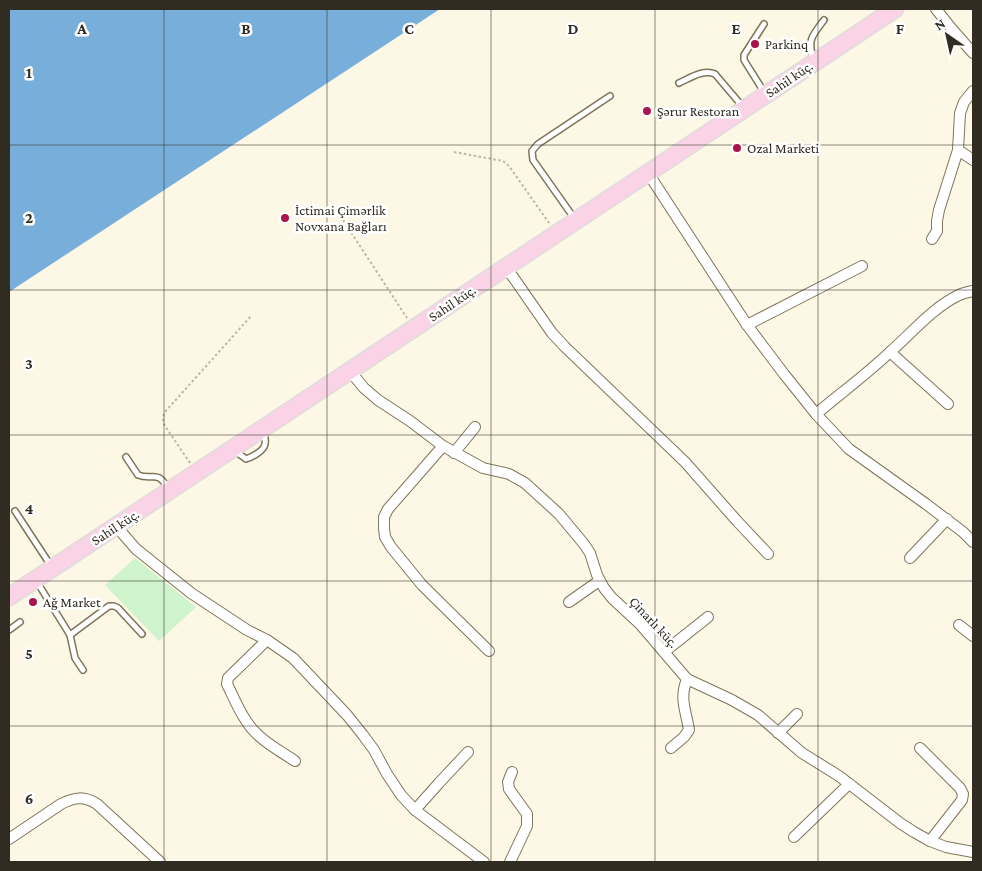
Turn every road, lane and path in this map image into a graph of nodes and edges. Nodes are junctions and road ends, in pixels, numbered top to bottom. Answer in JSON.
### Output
{"nodes":[{"id":1,"x":895,"y":9,"type":"edge"},
{"id":2,"x":936,"y":9,"type":"edge"},
{"id":3,"x":824,"y":20,"type":"dead end"},
{"id":4,"x":764,"y":24,"type":"dead end"},
{"id":5,"x":973,"y":53,"type":"edge"},
{"id":6,"x":813,"y":63,"type":"junction"},
{"id":7,"x":679,"y":83,"type":"dead end"},
{"id":8,"x":973,"y":91,"type":"edge"},
{"id":9,"x":766,"y":94,"type":"junction"},
{"id":10,"x":610,"y":96,"type":"dead end"},
{"id":11,"x":744,"y":109,"type":"junction"},
{"id":12,"x":958,"y":150,"type":"junction"},
{"id":13,"x":454,"y":152,"type":"dead end"},
{"id":14,"x":973,"y":160,"type":"edge"},
{"id":15,"x":648,"y":173,"type":"junction"},
{"id":16,"x":343,"y":220,"type":"dead end"},
{"id":17,"x":576,"y":221,"type":"junction"},
{"id":18,"x":556,"y":234,"type":"junction"},
{"id":19,"x":932,"y":239,"type":"dead end"},
{"id":20,"x":862,"y":266,"type":"dead end"},
{"id":21,"x":506,"y":267,"type":"junction"},
{"id":22,"x":973,"y":291,"type":"edge"},
{"id":23,"x":252,"y":315,"type":"dead end"},
{"id":24,"x":747,"y":325,"type":"junction"},
{"id":25,"x":413,"y":329,"type":"junction"},
{"id":26,"x":890,"y":352,"type":"junction"},
{"id":27,"x":350,"y":371,"type":"junction"},
{"id":28,"x":948,"y":404,"type":"dead end"},
{"id":29,"x":816,"y":414,"type":"junction"},
{"id":30,"x":475,"y":427,"type":"dead end"},
{"id":31,"x":443,"y":446,"type":"junction"},
{"id":32,"x":454,"y":453,"type":"junction"},
{"id":33,"x":126,"y":457,"type":"dead end"},
{"id":34,"x":196,"y":473,"type":"junction"},
{"id":35,"x":169,"y":491,"type":"junction"},
{"id":36,"x":15,"y":512,"type":"dead end"},
{"id":37,"x":947,"y":519,"type":"junction"},
{"id":38,"x":116,"y":526,"type":"junction"},
{"id":39,"x":973,"y":542,"type":"edge"},
{"id":40,"x":768,"y":554,"type":"dead end"},
{"id":41,"x":910,"y":558,"type":"dead end"},
{"id":42,"x":52,"y":568,"type":"junction"},
{"id":43,"x":36,"y":580,"type":"junction"},
{"id":44,"x":599,"y":580,"type":"junction"},
{"id":45,"x":9,"y":597,"type":"edge"},
{"id":46,"x":569,"y":602,"type":"dead end"},
{"id":47,"x":708,"y":617,"type":"dead end"},
{"id":48,"x":20,"y":622,"type":"dead end"},
{"id":49,"x":959,"y":625,"type":"dead end"},
{"id":50,"x":9,"y":630,"type":"edge"},
{"id":51,"x":142,"y":634,"type":"dead end"},
{"id":52,"x":70,"y":635,"type":"junction"},
{"id":53,"x":973,"y":636,"type":"edge"},
{"id":54,"x":267,"y":640,"type":"junction"},
{"id":55,"x":489,"y":651,"type":"dead end"},
{"id":56,"x":664,"y":652,"type":"junction"},
{"id":57,"x":84,"y":670,"type":"dead end"},
{"id":58,"x":687,"y":679,"type":"junction"},
{"id":59,"x":797,"y":714,"type":"dead end"},
{"id":60,"x":778,"y":733,"type":"junction"},
{"id":61,"x":671,"y":748,"type":"dead end"},
{"id":62,"x":920,"y":748,"type":"dead end"},
{"id":63,"x":468,"y":752,"type":"dead end"},
{"id":64,"x":295,"y":761,"type":"dead end"},
{"id":65,"x":512,"y":772,"type":"dead end"},
{"id":66,"x":850,"y":784,"type":"junction"},
{"id":67,"x":416,"y":810,"type":"junction"},
{"id":68,"x":794,"y":837,"type":"dead end"},
{"id":69,"x":9,"y":838,"type":"edge"},
{"id":70,"x":930,"y":841,"type":"junction"},
{"id":71,"x":973,"y":852,"type":"edge"},
{"id":72,"x":160,"y":862,"type":"edge"},
{"id":73,"x":484,"y":862,"type":"edge"},
{"id":74,"x":510,"y":862,"type":"edge"}],
"edges":[{"from":1,"to":6,"type":"main road","name":"Sahil küç."},
{"from":2,"to":5,"type":"street"},
{"from":3,"to":6,"type":"lane"},
{"from":4,"to":9,"type":"lane"},
{"from":6,"to":9,"type":"main road","name":"Sahil küç."},
{"from":7,"to":11,"type":"lane"},
{"from":8,"to":12,"type":"street"},
{"from":9,"to":11,"type":"main road","name":"Sahil küç."},
{"from":10,"to":17,"type":"lane"},
{"from":11,"to":15,"type":"main road","name":"Sahil küç."},
{"from":12,"to":14,"type":"street"},
{"from":12,"to":19,"type":"street"},
{"from":13,"to":18,"type":"path"},
{"from":15,"to":17,"type":"main road","name":"Sahil küç."},
{"from":15,"to":24,"type":"street"},
{"from":16,"to":25,"type":"path"},
{"from":17,"to":18,"type":"main road","name":"Sahil küç."},
{"from":18,"to":21,"type":"main road","name":"Sahil küç."},
{"from":20,"to":24,"type":"street"},
{"from":21,"to":25,"type":"main road","name":"Sahil küç."},
{"from":21,"to":40,"type":"street"},
{"from":22,"to":26,"type":"street"},
{"from":23,"to":34,"type":"path"},
{"from":24,"to":29,"type":"street"},
{"from":25,"to":27,"type":"main road","name":"Sahil küç."},
{"from":26,"to":28,"type":"street"},
{"from":26,"to":29,"type":"street"},
{"from":27,"to":31,"type":"street","name":"Çinarlı küç."},
{"from":27,"to":34,"type":"main road","name":"Sahil küç."},
{"from":29,"to":37,"type":"street"},
{"from":30,"to":32,"type":"street"},
{"from":31,"to":32,"type":"street","name":"Çinarlı küç."},
{"from":31,"to":55,"type":"street"},
{"from":32,"to":44,"type":"street","name":"Çinarlı küç."},
{"from":33,"to":35,"type":"lane"},
{"from":34,"to":35,"type":"main road","name":"Sahil küç."},
{"from":35,"to":38,"type":"main road","name":"Sahil küç."},
{"from":36,"to":42,"type":"lane"},
{"from":37,"to":39,"type":"street"},
{"from":37,"to":41,"type":"street"},
{"from":38,"to":42,"type":"main road","name":"Sahil küç."},
{"from":38,"to":54,"type":"street"},
{"from":42,"to":43,"type":"main road","name":"Sahil küç."},
{"from":43,"to":45,"type":"main road","name":"Sahil küç."},
{"from":43,"to":52,"type":"lane"},
{"from":44,"to":46,"type":"street"},
{"from":44,"to":56,"type":"street","name":"Çinarlı küç."},
{"from":47,"to":56,"type":"street"},
{"from":48,"to":50,"type":"lane"},
{"from":49,"to":53,"type":"street"},
{"from":51,"to":52,"type":"lane"},
{"from":52,"to":57,"type":"lane"},
{"from":54,"to":64,"type":"street"},
{"from":54,"to":67,"type":"street"},
{"from":56,"to":58,"type":"street","name":"Çinarlı küç."},
{"from":58,"to":60,"type":"street","name":"Çinarlı küç."},
{"from":58,"to":61,"type":"street"},
{"from":59,"to":60,"type":"street"},
{"from":60,"to":66,"type":"street","name":"Çinarlı küç."},
{"from":62,"to":70,"type":"street"},
{"from":63,"to":67,"type":"street"},
{"from":65,"to":74,"type":"street"},
{"from":66,"to":68,"type":"street"},
{"from":66,"to":70,"type":"street","name":"Çinarlı küç."},
{"from":67,"to":73,"type":"street"},
{"from":69,"to":72,"type":"street"},
{"from":70,"to":71,"type":"street","name":"Çinarlı küç."}]}
